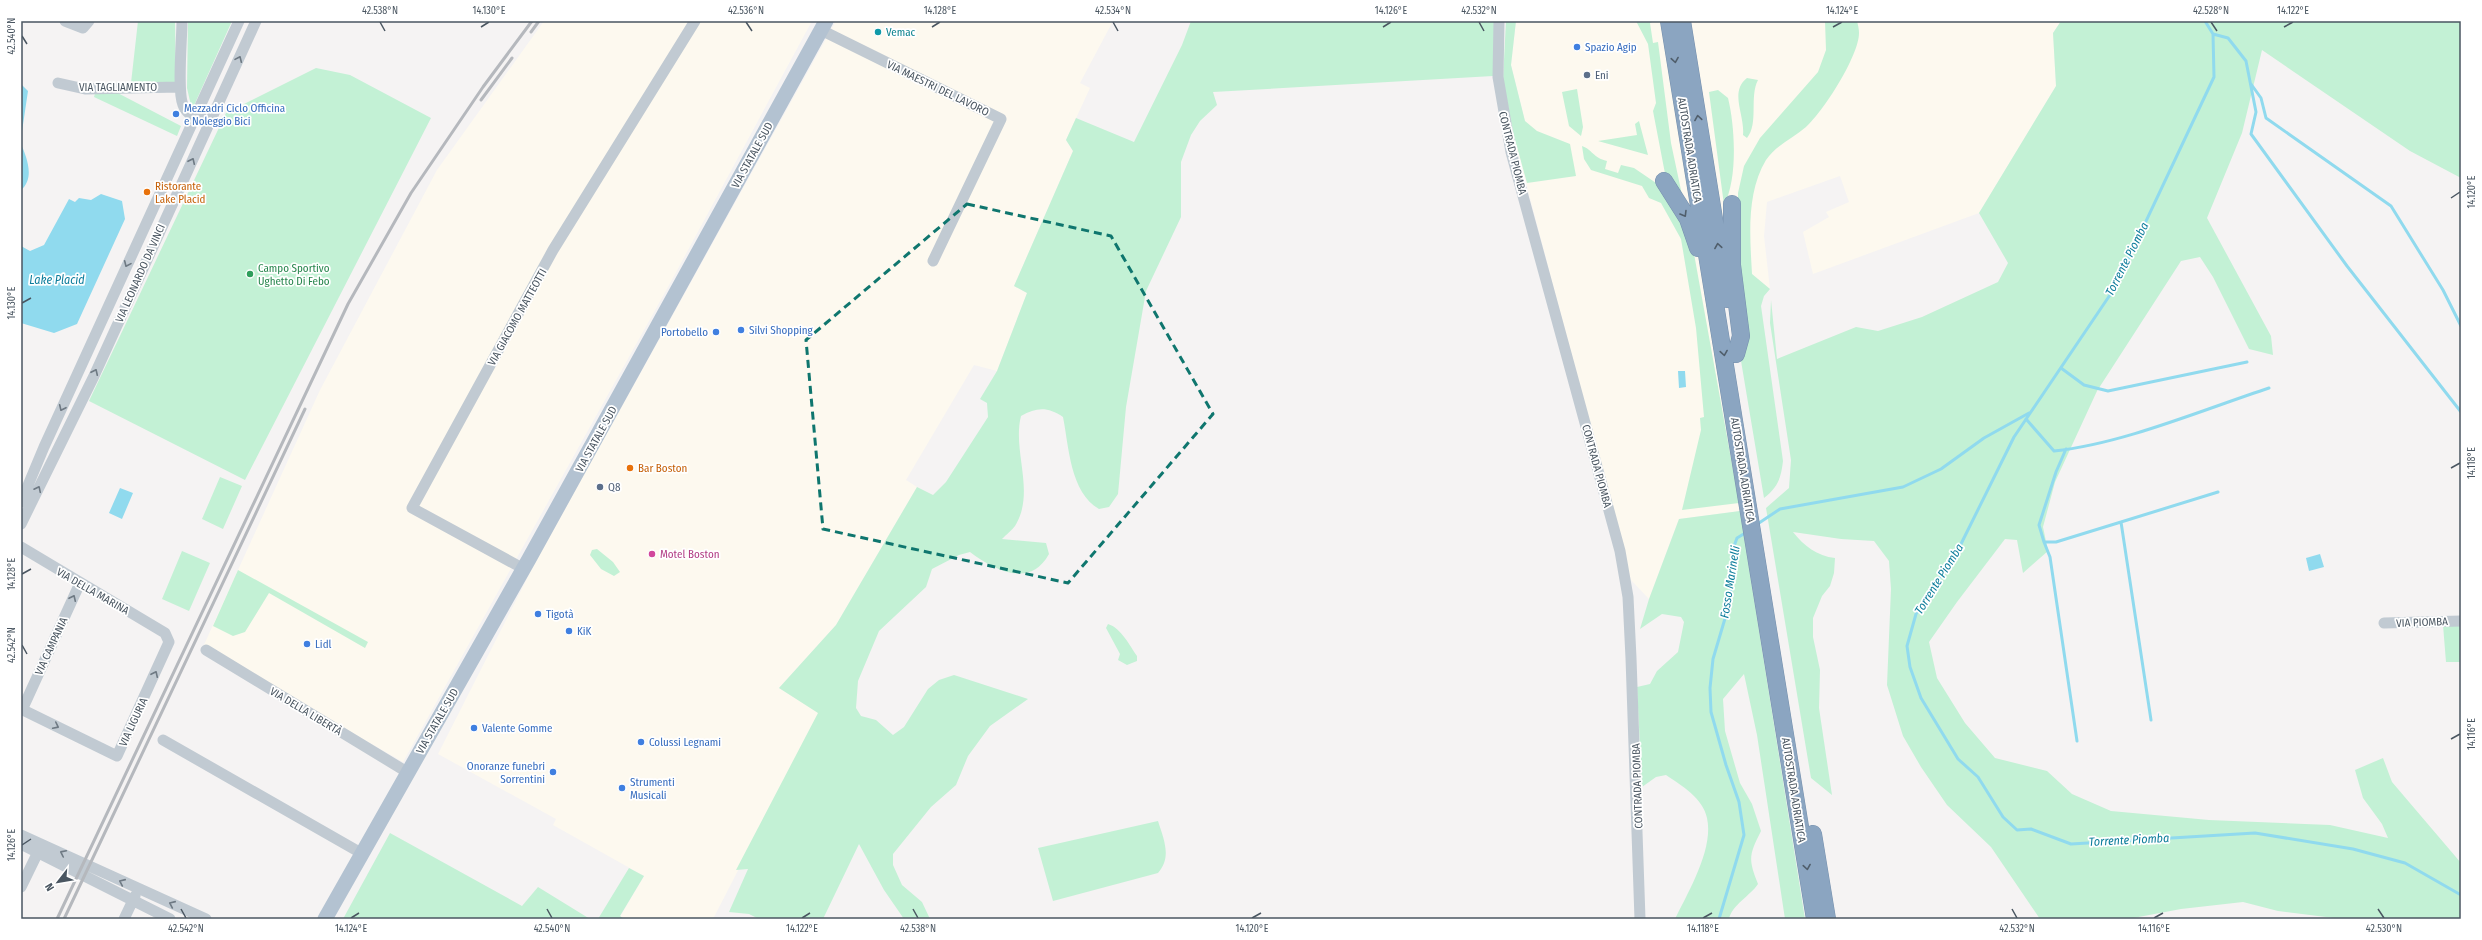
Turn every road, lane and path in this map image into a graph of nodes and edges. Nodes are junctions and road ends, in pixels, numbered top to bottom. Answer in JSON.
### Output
{"nodes":[{"id":1,"x":65,"y":21,"type":"edge"},
{"id":2,"x":89,"y":21,"type":"edge"},
{"id":3,"x":182,"y":21,"type":"edge"},
{"id":4,"x":239,"y":21,"type":"edge"},
{"id":5,"x":256,"y":21,"type":"edge"},
{"id":6,"x":694,"y":21,"type":"edge"},
{"id":7,"x":1499,"y":21,"type":"edge"},
{"id":8,"x":1669,"y":21,"type":"edge"},
{"id":9,"x":1682,"y":21,"type":"edge"},
{"id":10,"x":823,"y":25,"type":"edge"},
{"id":11,"x":58,"y":83,"type":"dead end"},
{"id":12,"x":211,"y":84,"type":"junction"},
{"id":13,"x":179,"y":87,"type":"junction"},
{"id":14,"x":223,"y":95,"type":"junction"},
{"id":15,"x":215,"y":112,"type":"junction"},
{"id":16,"x":195,"y":118,"type":"junction"},
{"id":17,"x":1664,"y":181,"type":"dead end"},
{"id":18,"x":1732,"y":204,"type":"dead end"},
{"id":19,"x":933,"y":261,"type":"dead end"},
{"id":20,"x":115,"y":290,"type":"junction"},
{"id":21,"x":129,"y":297,"type":"junction"},
{"id":22,"x":1718,"y":318,"type":"junction"},
{"id":23,"x":1736,"y":354,"type":"junction"},
{"id":24,"x":21,"y":502,"type":"edge"},
{"id":25,"x":21,"y":524,"type":"edge"},
{"id":26,"x":21,"y":547,"type":"edge"},
{"id":27,"x":524,"y":568,"type":"junction"},
{"id":28,"x":80,"y":583,"type":"junction"},
{"id":29,"x":2461,"y":621,"type":"edge"},
{"id":30,"x":2384,"y":623,"type":"dead end"},
{"id":31,"x":165,"y":633,"type":"joint"},
{"id":32,"x":206,"y":650,"type":"dead end"},
{"id":33,"x":1780,"y":666,"type":"junction"},
{"id":34,"x":21,"y":709,"type":"edge"},
{"id":35,"x":163,"y":740,"type":"dead end"},
{"id":36,"x":407,"y":772,"type":"junction"},
{"id":37,"x":21,"y":835,"type":"edge"},
{"id":38,"x":21,"y":844,"type":"edge"},
{"id":39,"x":40,"y":849,"type":"junction"},
{"id":40,"x":361,"y":853,"type":"junction"},
{"id":41,"x":21,"y":887,"type":"edge"},
{"id":42,"x":138,"y":889,"type":"junction"},
{"id":43,"x":133,"y":901,"type":"junction"},
{"id":44,"x":327,"y":916,"type":"edge"},
{"id":45,"x":124,"y":919,"type":"edge"},
{"id":46,"x":170,"y":919,"type":"edge"},
{"id":47,"x":206,"y":919,"type":"edge"},
{"id":48,"x":1640,"y":919,"type":"edge"},
{"id":49,"x":1815,"y":919,"type":"edge"},
{"id":50,"x":1827,"y":919,"type":"edge"}],
"edges":[{"from":1,"to":2,"type":"street"},
{"from":3,"to":13,"type":"street"},
{"from":4,"to":12,"type":"street","name":"VIA LEONARDO DA VINCI"},
{"from":14,"to":5,"type":"street","name":"VIA LEONARDO DA VINCI","one_way":true},
{"from":6,"to":27,"type":"street","name":"VIA GIACOMO MATTEOTTI"},
{"from":7,"to":48,"type":"street","name":"CONTRADA PIOMBA"},
{"from":8,"to":22,"type":"highway","name":"AUTOSTRADA ADRIATICA","one_way":true},
{"from":23,"to":9,"type":"highway","name":"AUTOSTRADA ADRIATICA","one_way":true},
{"from":10,"to":19,"type":"street","name":"VIA MAESTRI DEL LAVORO"},
{"from":10,"to":27,"type":"main road","name":"VIA STATALE SUD"},
{"from":11,"to":13,"type":"street","name":"VIA TAGLIAMENTO"},
{"from":12,"to":14,"type":"street"},
{"from":12,"to":16,"type":"street","name":"VIA LEONARDO DA VINCI"},
{"from":13,"to":16,"type":"street"},
{"from":14,"to":15,"type":"street","name":"VIA LEONARDO DA VINCI"},
{"from":15,"to":16,"type":"street"},
{"from":21,"to":15,"type":"street","name":"VIA LEONARDO DA VINCI","one_way":true},
{"from":16,"to":20,"type":"street","name":"VIA LEONARDO DA VINCI","one_way":true},
{"from":17,"to":22,"type":"highway","one_way":true},
{"from":18,"to":23,"type":"highway"},
{"from":20,"to":21,"type":"street"},
{"from":20,"to":24,"type":"street","name":"VIA LEONARDO DA VINCI","one_way":true},
{"from":25,"to":21,"type":"street","name":"VIA LEONARDO DA VINCI","one_way":true},
{"from":22,"to":33,"type":"highway","name":"AUTOSTRADA ADRIATICA","one_way":true},
{"from":23,"to":33,"type":"highway","name":"AUTOSTRADA ADRIATICA"},
{"from":26,"to":28,"type":"street","name":"VIA DELLA MARINA"},
{"from":27,"to":36,"type":"main road","name":"VIA STATALE SUD"},
{"from":28,"to":31,"type":"street","name":"VIA DELLA MARINA"},
{"from":34,"to":28,"type":"street","name":"VIA CAMPANIA","one_way":true},
{"from":29,"to":30,"type":"street","name":"VIA PIOMBA"},
{"from":34,"to":31,"type":"street","name":"VIA LIGURIA","one_way":true},
{"from":32,"to":36,"type":"street","name":"VIA DELLA LIBERTÀ"},
{"from":33,"to":49,"type":"highway","name":"AUTOSTRADA ADRIATICA","one_way":true},
{"from":33,"to":50,"type":"highway","name":"AUTOSTRADA ADRIATICA"},
{"from":35,"to":40,"type":"street"},
{"from":36,"to":40,"type":"main road","name":"VIA STATALE SUD"},
{"from":37,"to":39,"type":"street"},
{"from":38,"to":39,"type":"street"},
{"from":39,"to":41,"type":"street"},
{"from":42,"to":39,"type":"street","one_way":true},
{"from":39,"to":43,"type":"street"},
{"from":40,"to":44,"type":"main road","name":"VIA STATALE SUD"},
{"from":42,"to":43,"type":"street"},
{"from":47,"to":42,"type":"street","one_way":true},
{"from":43,"to":45,"type":"street"},
{"from":43,"to":46,"type":"street"}]}
